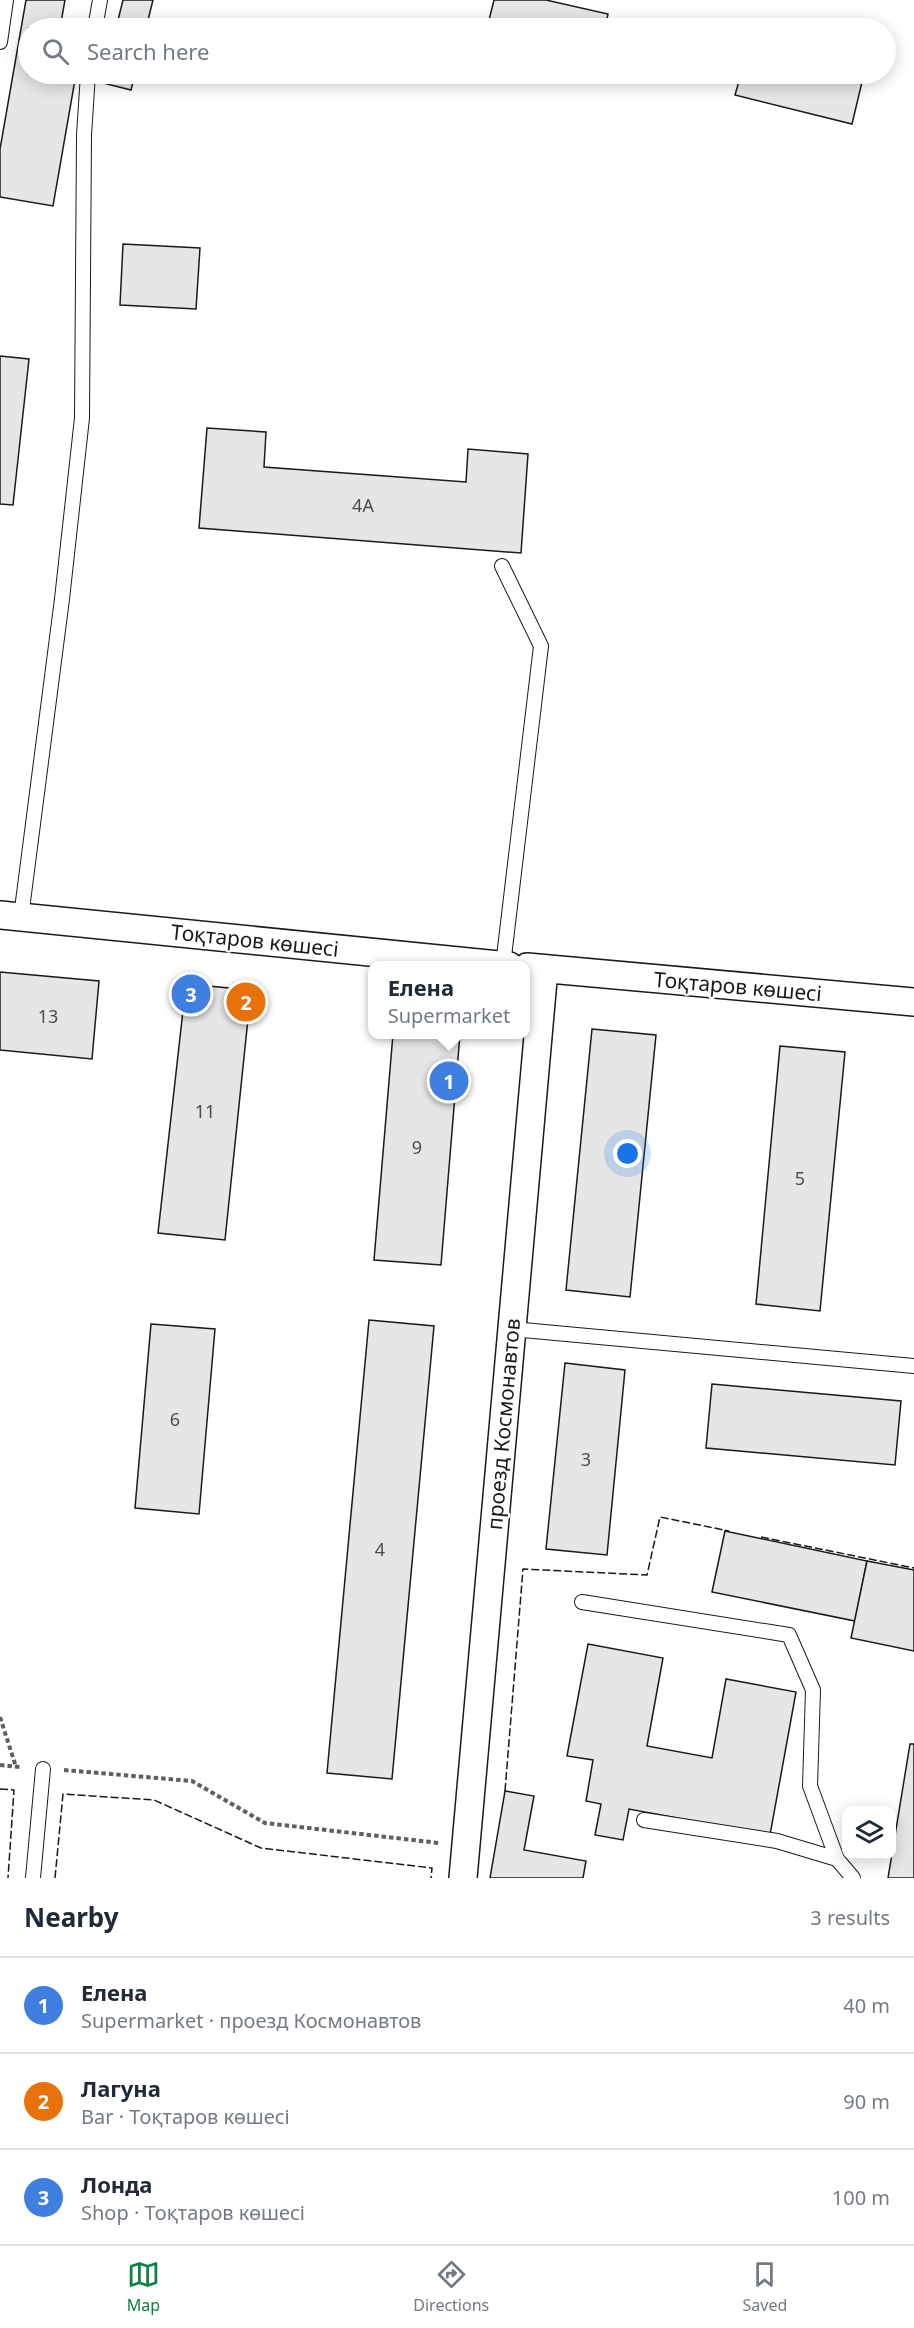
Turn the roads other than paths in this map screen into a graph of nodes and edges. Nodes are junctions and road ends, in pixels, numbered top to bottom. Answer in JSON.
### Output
{"nodes":[{"id":1,"x":6,"y":0,"type":"edge"},
{"id":2,"x":100,"y":0,"type":"edge"},
{"id":3,"x":97,"y":18,"type":"edge"},
{"id":4,"x":0,"y":42,"type":"edge"},
{"id":5,"x":87,"y":84,"type":"edge"},
{"id":6,"x":502,"y":566,"type":"dead end"},
{"id":7,"x":10,"y":916,"type":"edge"},
{"id":8,"x":463,"y":961,"type":"edge"},
{"id":9,"x":503,"y":961,"type":"edge"},
{"id":10,"x":535,"y":968,"type":"edge"},
{"id":11,"x":914,"y":1002,"type":"edge"},
{"id":12,"x":512,"y":1329,"type":"junction"},
{"id":13,"x":914,"y":1366,"type":"edge"},
{"id":14,"x":582,"y":1602,"type":"dead end"},
{"id":15,"x":43,"y":1769,"type":"road end"},
{"id":16,"x":644,"y":1820,"type":"dead end"},
{"id":17,"x":837,"y":1859,"type":"junction"},
{"id":18,"x":33,"y":1878,"type":"edge"},
{"id":19,"x":463,"y":1878,"type":"edge"},
{"id":20,"x":853,"y":1878,"type":"edge"}],
"edges":[{"from":1,"to":4,"type":"lane"},
{"from":2,"to":3,"type":"lane"},
{"from":5,"to":7,"type":"lane"},
{"from":6,"to":9,"type":"lane"},
{"from":7,"to":8,"type":"street","name":"Тоқтаров көшесі"},
{"from":10,"to":11,"type":"street","name":"Тоқтаров көшесі"},
{"from":10,"to":12,"type":"street","name":"проезд Космонавтов"},
{"from":12,"to":13,"type":"lane"},
{"from":12,"to":19,"type":"street","name":"проезд Космонавтов"},
{"from":14,"to":17,"type":"lane"},
{"from":15,"to":18,"type":"lane"},
{"from":16,"to":17,"type":"lane"},
{"from":17,"to":20,"type":"lane"}]}
